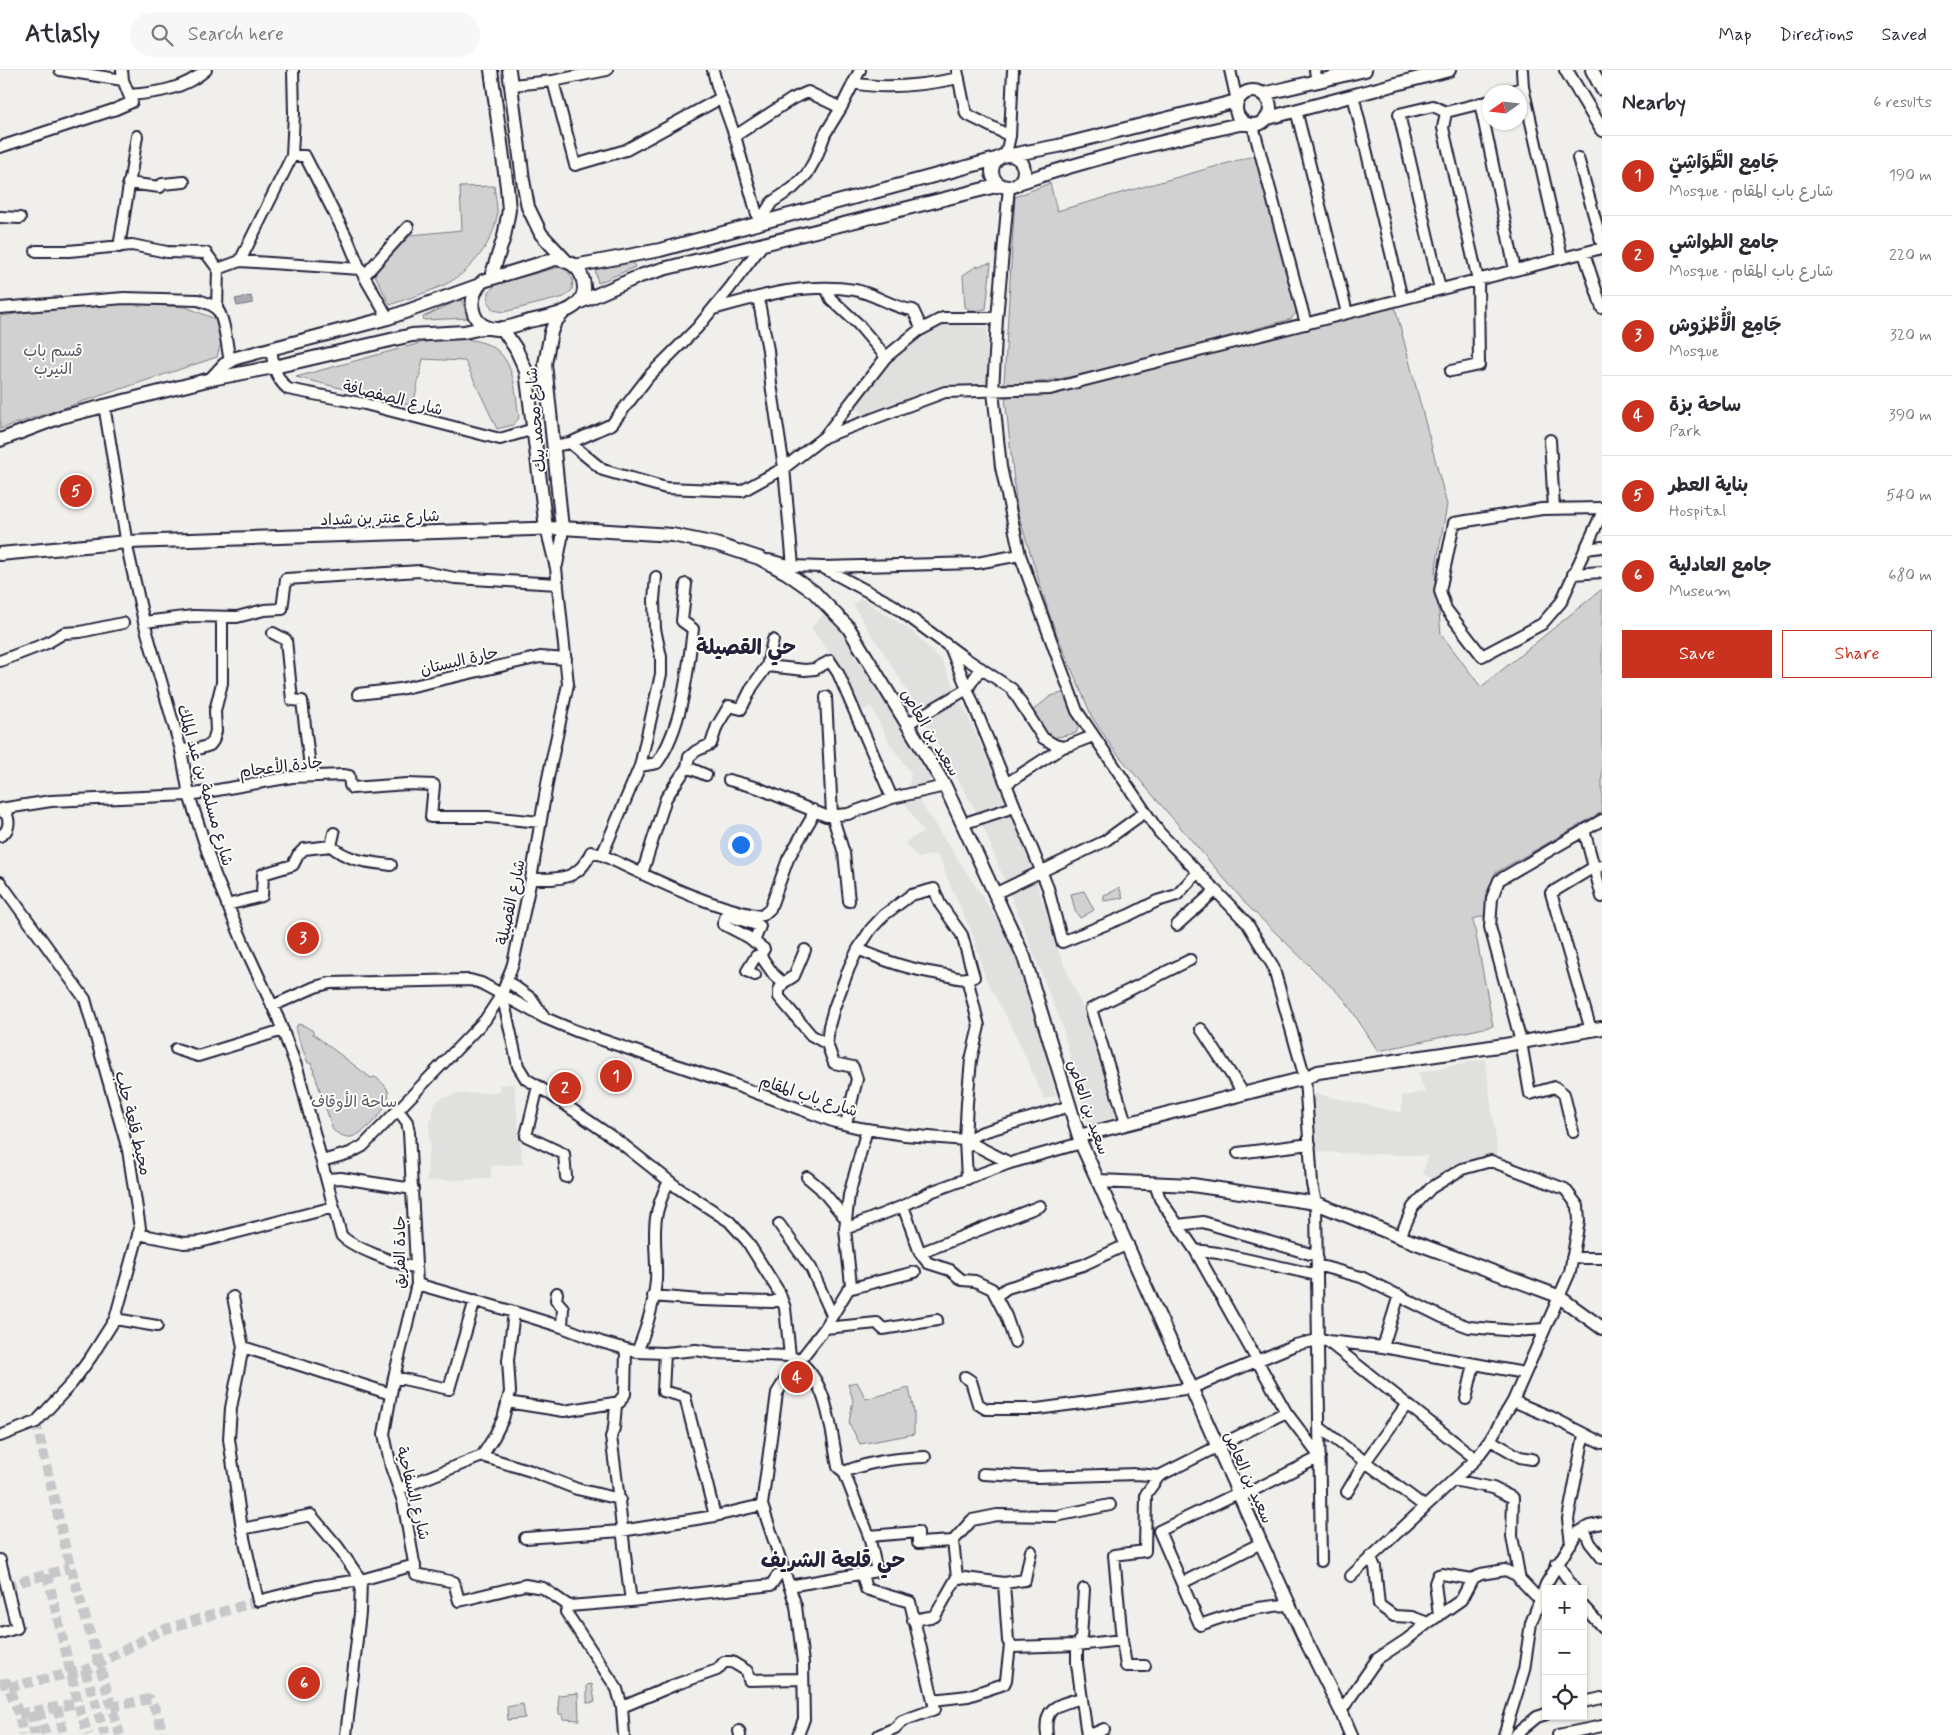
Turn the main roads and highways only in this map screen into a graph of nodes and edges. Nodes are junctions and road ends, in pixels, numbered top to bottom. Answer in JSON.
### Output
{"nodes":[{"id":1,"x":491,"y":70,"type":"edge"},
{"id":2,"x":509,"y":70,"type":"edge"},
{"id":3,"x":1449,"y":70,"type":"edge"},
{"id":4,"x":1566,"y":70,"type":"edge"},
{"id":5,"x":1592,"y":70,"type":"edge"},
{"id":6,"x":1361,"y":71,"type":"edge"},
{"id":7,"x":1316,"y":76,"type":"edge"},
{"id":8,"x":1602,"y":89,"type":"edge"},
{"id":9,"x":1263,"y":94,"type":"junction"},
{"id":10,"x":1237,"y":101,"type":"junction"},
{"id":11,"x":1268,"y":118,"type":"junction"},
{"id":12,"x":1248,"y":124,"type":"junction"},
{"id":13,"x":1602,"y":130,"type":"edge"},
{"id":14,"x":1004,"y":156,"type":"junction"},
{"id":15,"x":1009,"y":185,"type":"junction"},
{"id":16,"x":763,"y":221,"type":"junction"},
{"id":17,"x":743,"y":227,"type":"junction"},
{"id":18,"x":768,"y":243,"type":"junction"},
{"id":19,"x":747,"y":248,"type":"junction"},
{"id":20,"x":571,"y":264,"type":"junction"},
{"id":21,"x":491,"y":277,"type":"junction"},
{"id":22,"x":477,"y":286,"type":"junction"},
{"id":23,"x":578,"y":303,"type":"junction"},
{"id":24,"x":563,"y":313,"type":"junction"},
{"id":25,"x":487,"y":327,"type":"junction"},
{"id":26,"x":502,"y":328,"type":"junction"},
{"id":27,"x":212,"y":379,"type":"junction"},
{"id":28,"x":0,"y":440,"type":"edge"},
{"id":29,"x":546,"y":528,"type":"junction"},
{"id":30,"x":562,"y":528,"type":"junction"},
{"id":31,"x":0,"y":554,"type":"edge"},
{"id":32,"x":759,"y":558,"type":"joint"},
{"id":33,"x":1599,"y":1031,"type":"edge"},
{"id":34,"x":1080,"y":1140,"type":"junction"},
{"id":35,"x":1099,"y":1181,"type":"junction"},
{"id":36,"x":1602,"y":1328,"type":"edge"},
{"id":37,"x":1351,"y":1735,"type":"edge"}],
"edges":[{"from":1,"to":21,"type":"main road"},
{"from":2,"to":20,"type":"main road"},
{"from":3,"to":11,"type":"main road"},
{"from":4,"to":13,"type":"main road"},
{"from":5,"to":8,"type":"main road"},
{"from":6,"to":7,"type":"main road"},
{"from":7,"to":9,"type":"main road"},
{"from":9,"to":10,"type":"main road"},
{"from":9,"to":11,"type":"main road"},
{"from":10,"to":12,"type":"main road"},
{"from":10,"to":14,"type":"main road"},
{"from":11,"to":12,"type":"main road"},
{"from":12,"to":15,"type":"main road"},
{"from":14,"to":15,"type":"main road"},
{"from":14,"to":15,"type":"main road"},
{"from":14,"to":16,"type":"main road"},
{"from":15,"to":18,"type":"main road"},
{"from":16,"to":17,"type":"main road"},
{"from":16,"to":18,"type":"main road"},
{"from":17,"to":19,"type":"main road"},
{"from":17,"to":20,"type":"main road"},
{"from":18,"to":19,"type":"main road"},
{"from":19,"to":23,"type":"main road"},
{"from":20,"to":21,"type":"main road"},
{"from":20,"to":23,"type":"main road"},
{"from":21,"to":22,"type":"main road"},
{"from":22,"to":25,"type":"main road"},
{"from":22,"to":27,"type":"main road"},
{"from":23,"to":24,"type":"main road"},
{"from":24,"to":26,"type":"main road"},
{"from":24,"to":30,"type":"main road","name":"شارع محمد بيك"},
{"from":25,"to":26,"type":"main road"},
{"from":25,"to":27,"type":"main road"},
{"from":26,"to":29,"type":"main road","name":"شارع محمد بيك"},
{"from":27,"to":28,"type":"main road"},
{"from":29,"to":30,"type":"main road","name":"شارع عنتر بن شداد"},
{"from":29,"to":31,"type":"main road","name":"شارع عنتر بن شداد"},
{"from":30,"to":32,"type":"main road","name":"شارع عنتر بن شداد"},
{"from":32,"to":34,"type":"main road","name":"سعيد بن العاص"},
{"from":33,"to":34,"type":"main road"},
{"from":34,"to":35,"type":"main road","name":"سعيد بن العاص"},
{"from":35,"to":36,"type":"main road"},
{"from":35,"to":37,"type":"main road","name":"سعيد بن العاص"}]}
